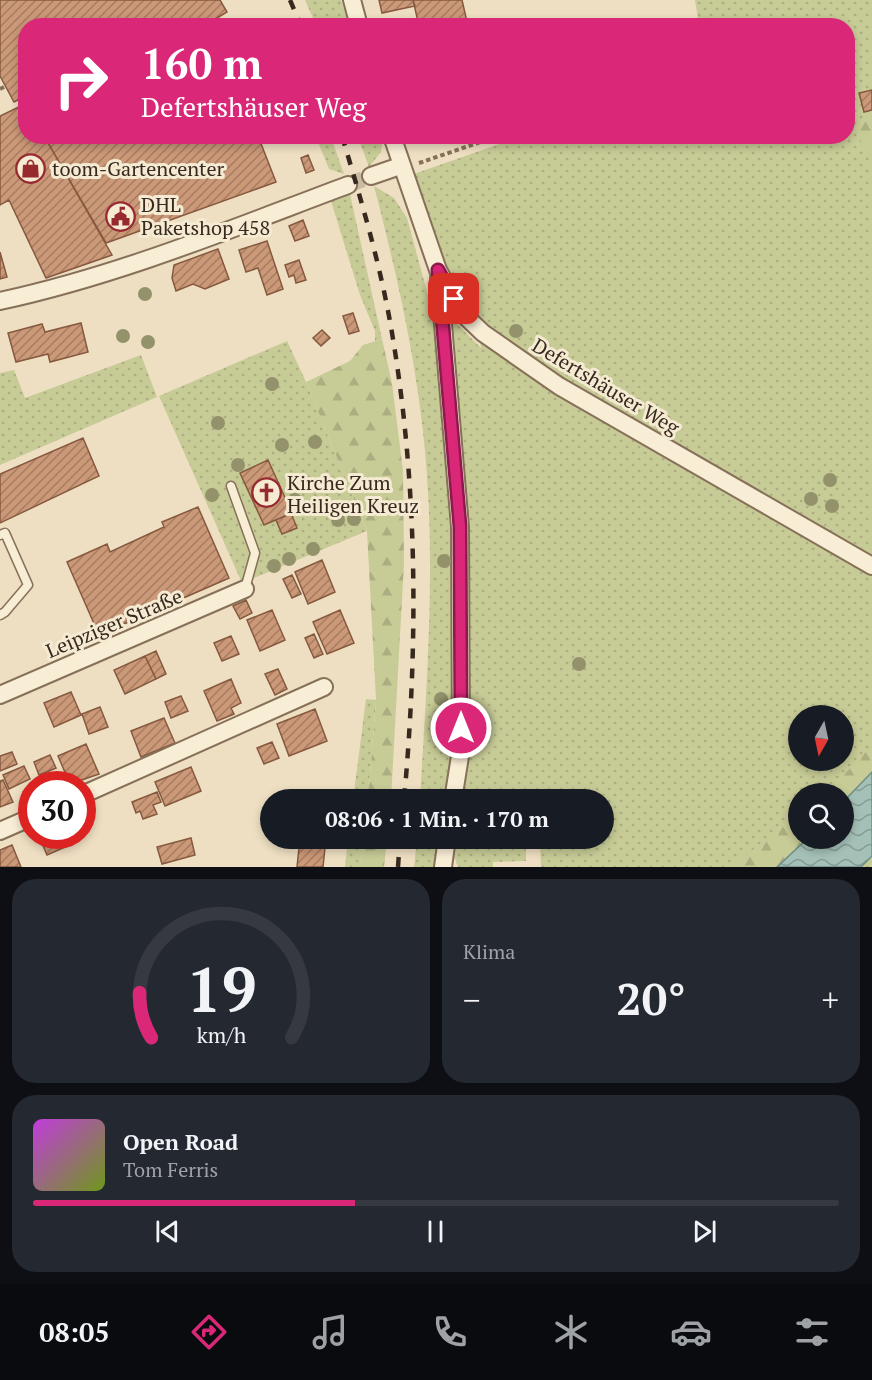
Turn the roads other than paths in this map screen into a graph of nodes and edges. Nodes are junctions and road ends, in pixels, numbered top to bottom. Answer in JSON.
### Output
{"nodes":[{"id":1,"x":352,"y":0,"type":"edge"},
{"id":2,"x":357,"y":18,"type":"edge"},
{"id":3,"x":394,"y":144,"type":"edge"},
{"id":4,"x":400,"y":166,"type":"junction"},
{"id":5,"x":371,"y":176,"type":"tunnel mouth"},
{"id":6,"x":348,"y":185,"type":"tunnel mouth"},
{"id":7,"x":438,"y":270,"type":"junction"},
{"id":8,"x":0,"y":301,"type":"edge"},
{"id":9,"x":231,"y":486,"type":"dead end"},
{"id":10,"x":0,"y":535,"type":"edge"},
{"id":11,"x":872,"y":566,"type":"edge"},
{"id":12,"x":245,"y":589,"type":"joint"},
{"id":13,"x":0,"y":615,"type":"edge"},
{"id":14,"x":324,"y":687,"type":"dead end"},
{"id":15,"x":0,"y":695,"type":"edge"},
{"id":16,"x":96,"y":789,"type":"edge"},
{"id":17,"x":455,"y":789,"type":"edge"},
{"id":18,"x":18,"y":823,"type":"edge"},
{"id":19,"x":0,"y":831,"type":"edge"},
{"id":20,"x":445,"y":849,"type":"edge"},
{"id":21,"x":443,"y":867,"type":"edge"}],
"edges":[{"from":1,"to":2,"type":"street"},
{"from":3,"to":4,"type":"street","name":"Defertshäuser Weg"},
{"from":4,"to":5,"type":"street"},
{"from":4,"to":7,"type":"street","name":"Defertshäuser Weg"},
{"from":6,"to":8,"type":"street"},
{"from":7,"to":11,"type":"street","name":"Defertshäuser Weg"},
{"from":7,"to":17,"type":"street"},
{"from":9,"to":12,"type":"lane"},
{"from":10,"to":13,"type":"lane"},
{"from":12,"to":15,"type":"street","name":"Leipziger Straße"},
{"from":14,"to":16,"type":"street"},
{"from":18,"to":19,"type":"street"},
{"from":20,"to":21,"type":"street"}]}
